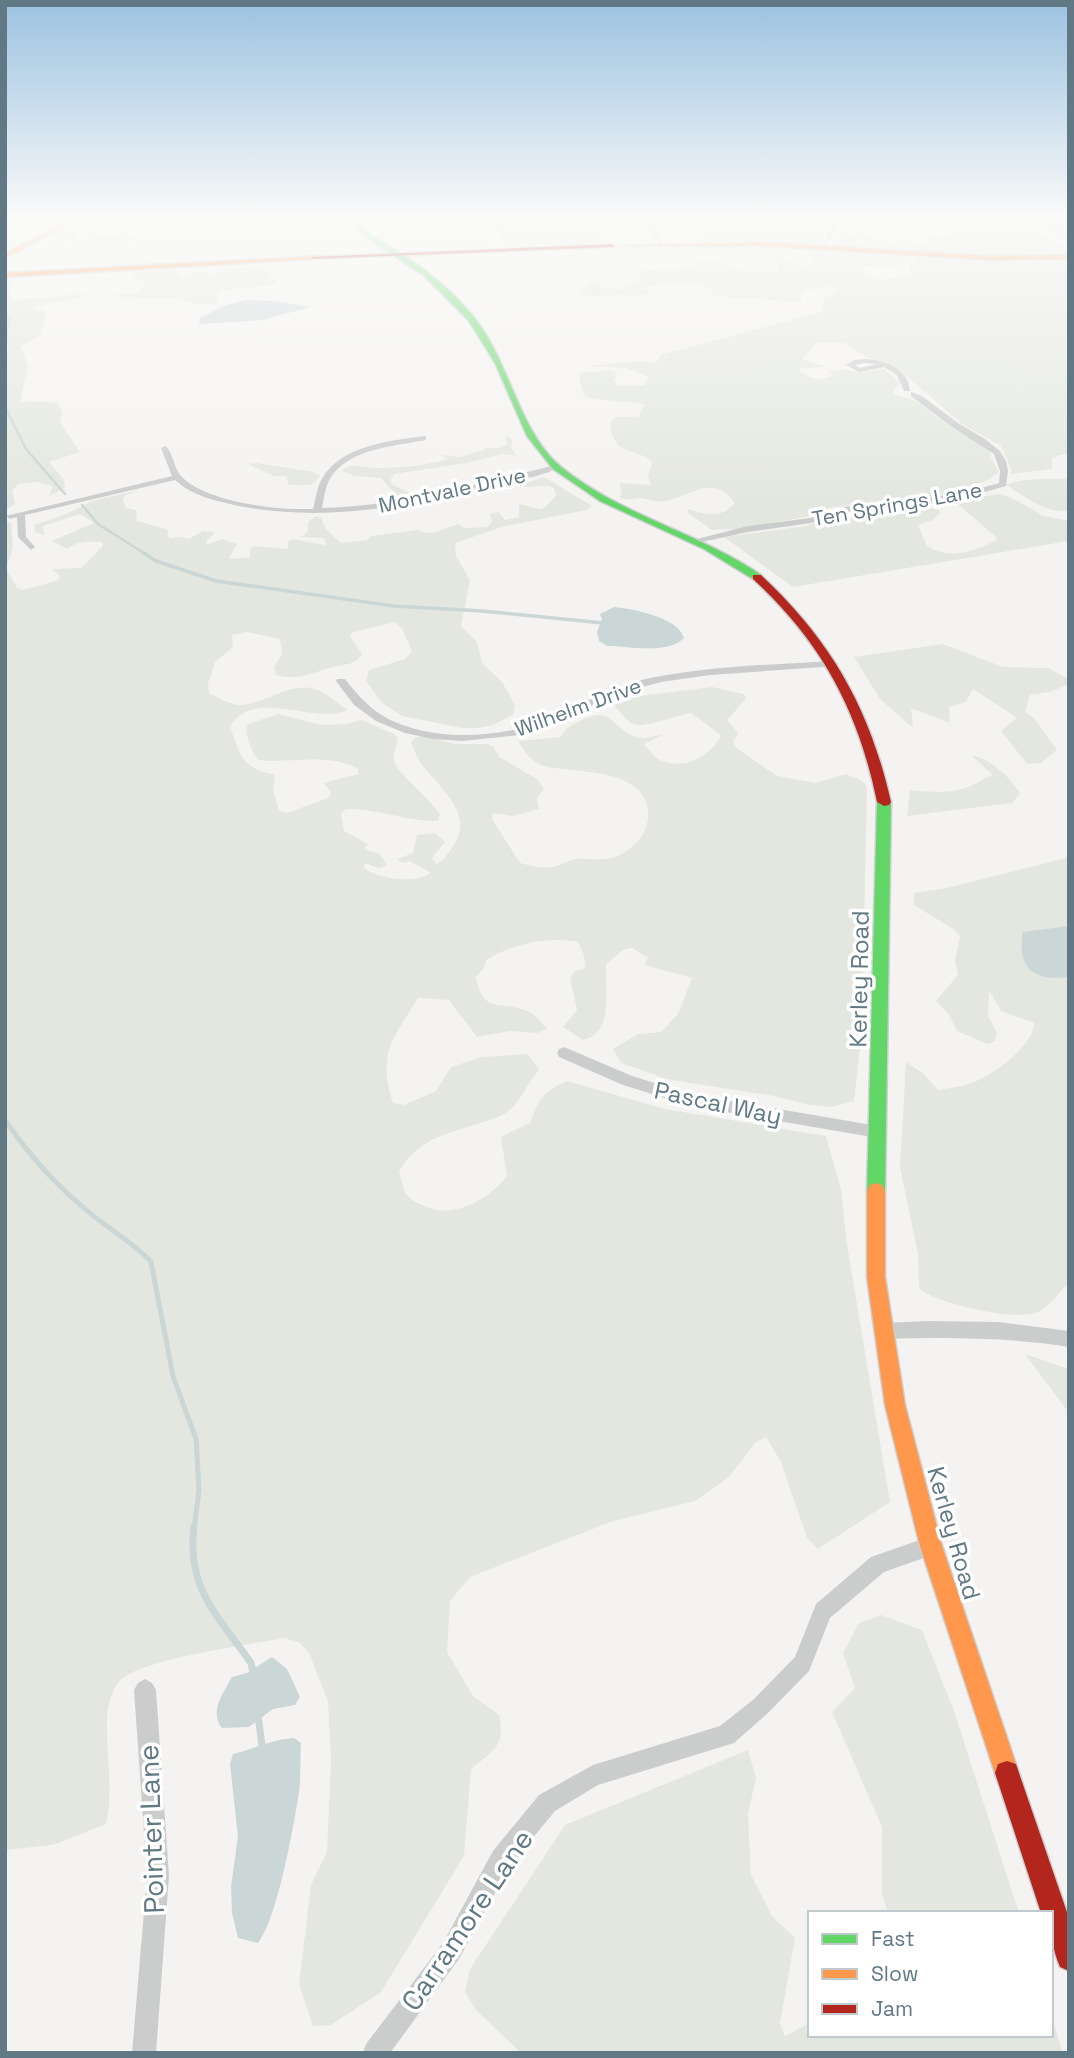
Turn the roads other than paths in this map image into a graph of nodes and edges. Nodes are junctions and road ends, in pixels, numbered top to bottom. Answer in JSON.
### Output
{"nodes":[{"id":1,"x":462,"y":312,"type":"edge"},
{"id":2,"x":884,"y":365,"type":"dead end"},
{"id":3,"x":423,"y":438,"type":"dead end"},
{"id":4,"x":165,"y":448,"type":"dead end"},
{"id":5,"x":555,"y":467,"type":"junction"},
{"id":6,"x":176,"y":477,"type":"junction"},
{"id":7,"x":317,"y":510,"type":"junction"},
{"id":8,"x":21,"y":515,"type":"junction"},
{"id":9,"x":10,"y":516,"type":"dead end"},
{"id":10,"x":700,"y":541,"type":"junction"},
{"id":11,"x":31,"y":547,"type":"dead end"},
{"id":12,"x":833,"y":664,"type":"junction"},
{"id":13,"x":341,"y":681,"type":"dead end"},
{"id":14,"x":564,"y":1053,"type":"dead end"},
{"id":15,"x":878,"y":1132,"type":"junction"},
{"id":16,"x":882,"y":1331,"type":"junction"},
{"id":17,"x":1069,"y":1339,"type":"edge"},
{"id":18,"x":931,"y":1546,"type":"junction"},
{"id":19,"x":145,"y":1690,"type":"dead end"},
{"id":20,"x":1069,"y":1958,"type":"edge"},
{"id":21,"x":144,"y":2053,"type":"edge"},
{"id":22,"x":375,"y":2053,"type":"edge"}],
"edges":[{"from":1,"to":5,"type":"street","name":"Kerley Road"},
{"from":2,"to":10,"type":"street","name":"Ten Springs Lane"},
{"from":3,"to":7,"type":"street"},
{"from":4,"to":6,"type":"street"},
{"from":5,"to":7,"type":"street","name":"Montvale Drive"},
{"from":5,"to":10,"type":"street","name":"Kerley Road"},
{"from":6,"to":7,"type":"street","name":"Montvale Drive"},
{"from":6,"to":8,"type":"street"},
{"from":8,"to":9,"type":"street"},
{"from":8,"to":11,"type":"street"},
{"from":10,"to":12,"type":"street","name":"Kerley Road"},
{"from":12,"to":13,"type":"street","name":"Wilhelm Drive"},
{"from":12,"to":15,"type":"street","name":"Kerley Road"},
{"from":14,"to":15,"type":"street","name":"Pascal Way"},
{"from":15,"to":16,"type":"street","name":"Kerley Road"},
{"from":16,"to":17,"type":"street"},
{"from":16,"to":18,"type":"street","name":"Kerley Road"},
{"from":18,"to":20,"type":"street","name":"Kerley Road"},
{"from":18,"to":22,"type":"street","name":"Carramore Lane"},
{"from":19,"to":21,"type":"street","name":"Pointer Lane"}]}
